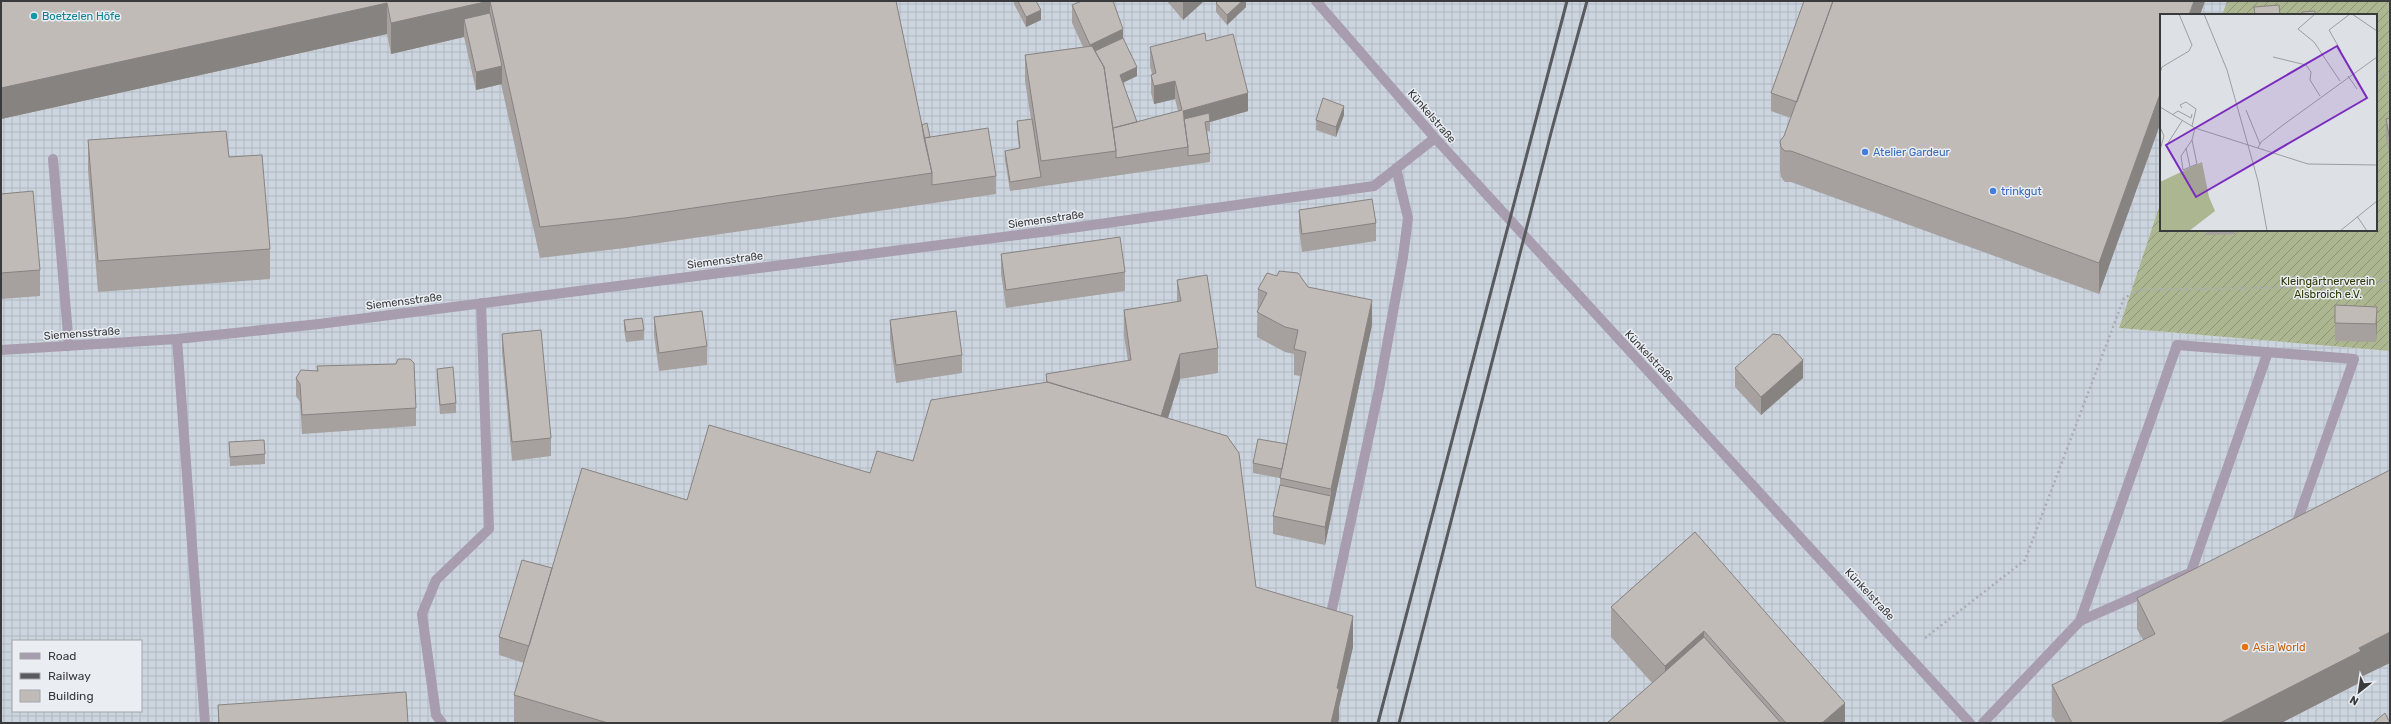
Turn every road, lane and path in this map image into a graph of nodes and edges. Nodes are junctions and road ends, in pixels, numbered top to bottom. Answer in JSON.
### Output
{"nodes":[{"id":1,"x":1316,"y":1,"type":"edge"},
{"id":2,"x":2390,"y":73,"type":"edge"},
{"id":3,"x":2377,"y":76,"type":"edge"},
{"id":4,"x":1435,"y":138,"type":"junction"},
{"id":5,"x":53,"y":159,"type":"dead end"},
{"id":6,"x":1396,"y":168,"type":"junction"},
{"id":7,"x":2390,"y":280,"type":"edge"},
{"id":8,"x":481,"y":303,"type":"junction"},
{"id":9,"x":177,"y":339,"type":"junction"},
{"id":10,"x":69,"y":346,"type":"junction"},
{"id":11,"x":1,"y":350,"type":"edge"},
{"id":12,"x":2268,"y":352,"type":"junction"},
{"id":13,"x":2283,"y":528,"type":"edge"},
{"id":14,"x":2206,"y":565,"type":"edge"},
{"id":15,"x":2191,"y":572,"type":"junction"},
{"id":16,"x":1332,"y":609,"type":"edge"},
{"id":17,"x":2080,"y":621,"type":"junction"},
{"id":18,"x":1907,"y":652,"type":"junction"},
{"id":19,"x":205,"y":723,"type":"edge"},
{"id":20,"x":442,"y":723,"type":"edge"},
{"id":21,"x":1970,"y":723,"type":"edge"},
{"id":22,"x":1983,"y":723,"type":"edge"}],
"edges":[{"from":1,"to":4,"type":"street","name":"Künkelstraße"},
{"from":2,"to":3,"type":"path"},
{"from":4,"to":6,"type":"street","name":"Siemensstraße"},
{"from":4,"to":18,"type":"street","name":"Künkelstraße"},
{"from":5,"to":10,"type":"street"},
{"from":6,"to":8,"type":"street","name":"Siemensstraße"},
{"from":6,"to":16,"type":"street"},
{"from":7,"to":18,"type":"path"},
{"from":8,"to":9,"type":"street","name":"Siemensstraße"},
{"from":8,"to":20,"type":"street"},
{"from":9,"to":10,"type":"street","name":"Siemensstraße"},
{"from":9,"to":19,"type":"street"},
{"from":10,"to":11,"type":"street","name":"Siemensstraße"},
{"from":12,"to":13,"type":"street"},
{"from":12,"to":15,"type":"street"},
{"from":12,"to":17,"type":"street"},
{"from":14,"to":15,"type":"street"},
{"from":15,"to":17,"type":"street"},
{"from":17,"to":22,"type":"street"},
{"from":18,"to":21,"type":"street","name":"Künkelstraße"}]}
